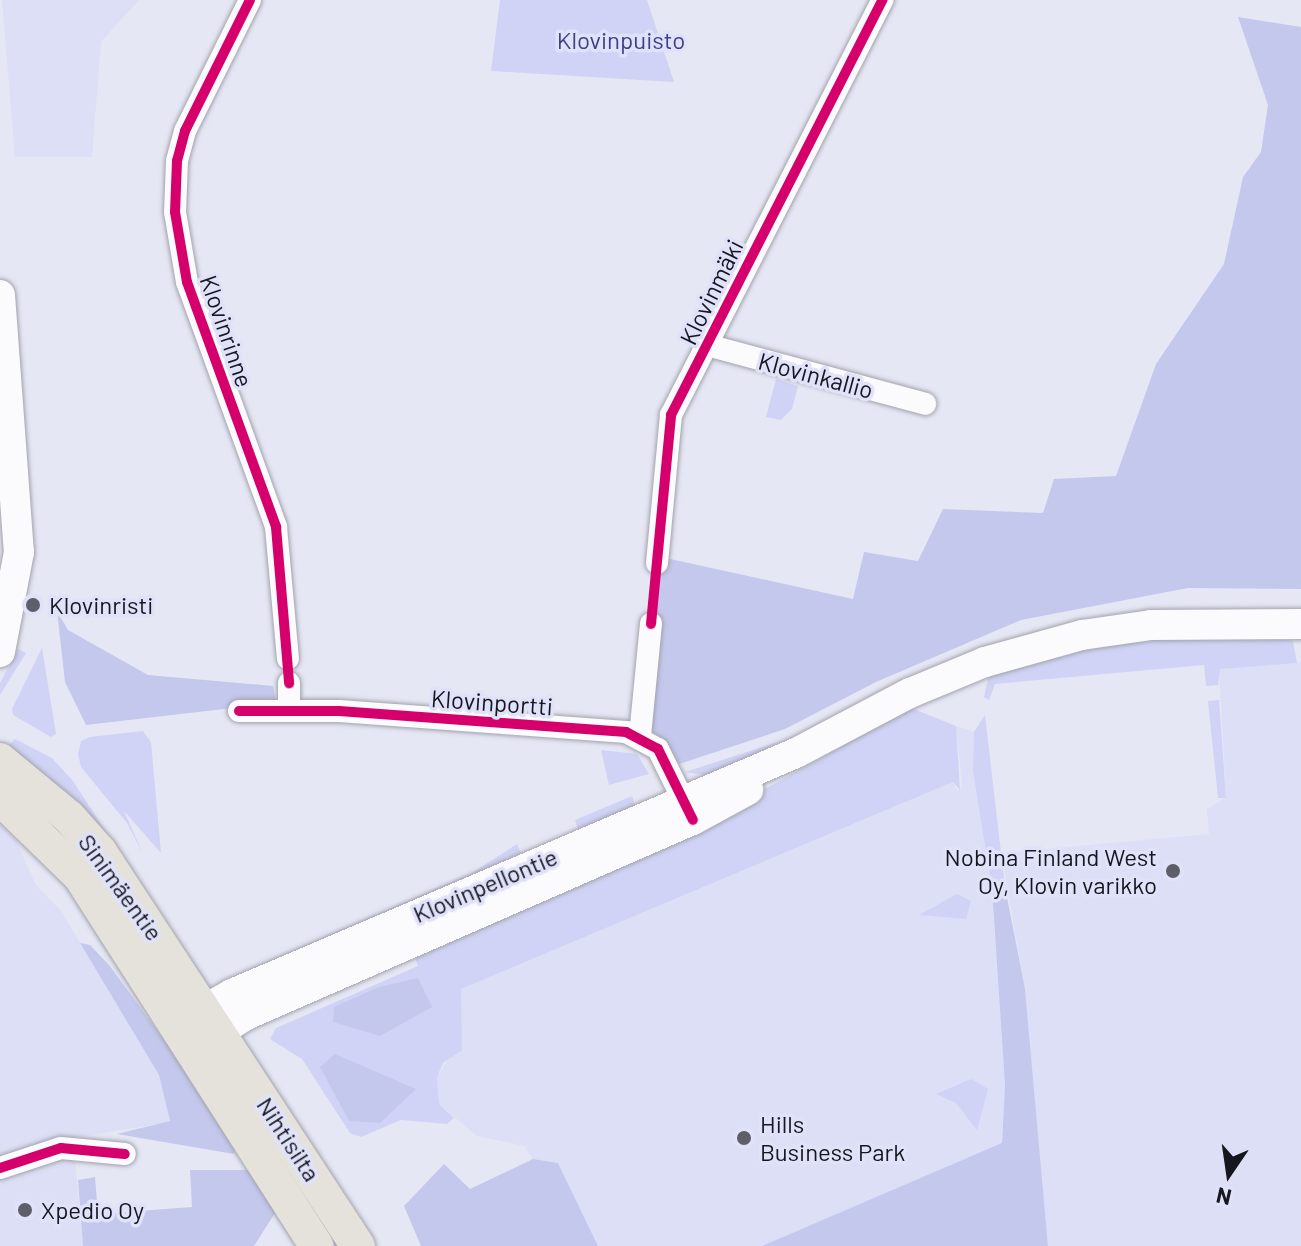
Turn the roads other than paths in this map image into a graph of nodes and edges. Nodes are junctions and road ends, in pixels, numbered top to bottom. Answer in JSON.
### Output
{"nodes":[{"id":1,"x":250,"y":0,"type":"edge"},
{"id":2,"x":882,"y":0,"type":"edge"},
{"id":3,"x":0,"y":295,"type":"edge"},
{"id":4,"x":707,"y":345,"type":"junction"},
{"id":5,"x":925,"y":404,"type":"dead end"},
{"id":6,"x":5,"y":410,"type":"edge"},
{"id":7,"x":657,"y":563,"type":"dead end"},
{"id":8,"x":1301,"y":605,"type":"edge"},
{"id":9,"x":3,"y":620,"type":"edge"},
{"id":10,"x":1230,"y":621,"type":"junction"},
{"id":11,"x":651,"y":624,"type":"dead end"},
{"id":12,"x":1301,"y":624,"type":"edge"},
{"id":13,"x":0,"y":652,"type":"edge"},
{"id":14,"x":288,"y":658,"type":"dead end"},
{"id":15,"x":289,"y":683,"type":"dead end"},
{"id":16,"x":289,"y":708,"type":"junction"},
{"id":17,"x":239,"y":711,"type":"dead end"},
{"id":18,"x":640,"y":736,"type":"junction"},
{"id":19,"x":0,"y":760,"type":"edge"},
{"id":20,"x":0,"y":798,"type":"edge"},
{"id":21,"x":688,"y":810,"type":"junction"},
{"id":22,"x":198,"y":1029,"type":"junction"},
{"id":23,"x":125,"y":1154,"type":"dead end"},
{"id":24,"x":0,"y":1168,"type":"edge"},
{"id":25,"x":317,"y":1246,"type":"edge"},
{"id":26,"x":358,"y":1246,"type":"edge"}],
"edges":[{"from":1,"to":14,"type":"street","name":"Klovinrinne"},
{"from":2,"to":4,"type":"street","name":"Klovinmäki"},
{"from":3,"to":6,"type":"main road"},
{"from":4,"to":5,"type":"street","name":"Klovinkallio"},
{"from":4,"to":7,"type":"street","name":"Klovinmäki"},
{"from":6,"to":9,"type":"main road"},
{"from":8,"to":10,"type":"main road","name":"Klovinpellontie"},
{"from":9,"to":13,"type":"main road"},
{"from":10,"to":12,"type":"main road","name":"Klovinpellontie"},
{"from":10,"to":21,"type":"main road","name":"Klovinpellontie"},
{"from":11,"to":18,"type":"street"},
{"from":15,"to":16,"type":"street"},
{"from":16,"to":17,"type":"street","name":"Klovinportti"},
{"from":16,"to":18,"type":"street","name":"Klovinportti"},
{"from":18,"to":21,"type":"street"},
{"from":19,"to":22,"type":"main road","name":"Sinimäentie"},
{"from":20,"to":22,"type":"main road","name":"Sinimäentie"},
{"from":21,"to":22,"type":"main road","name":"Klovinpellontie"},
{"from":22,"to":25,"type":"main road","name":"Nihtisilta"},
{"from":22,"to":26,"type":"main road","name":"Nihtisilta"},
{"from":23,"to":24,"type":"street"}]}
